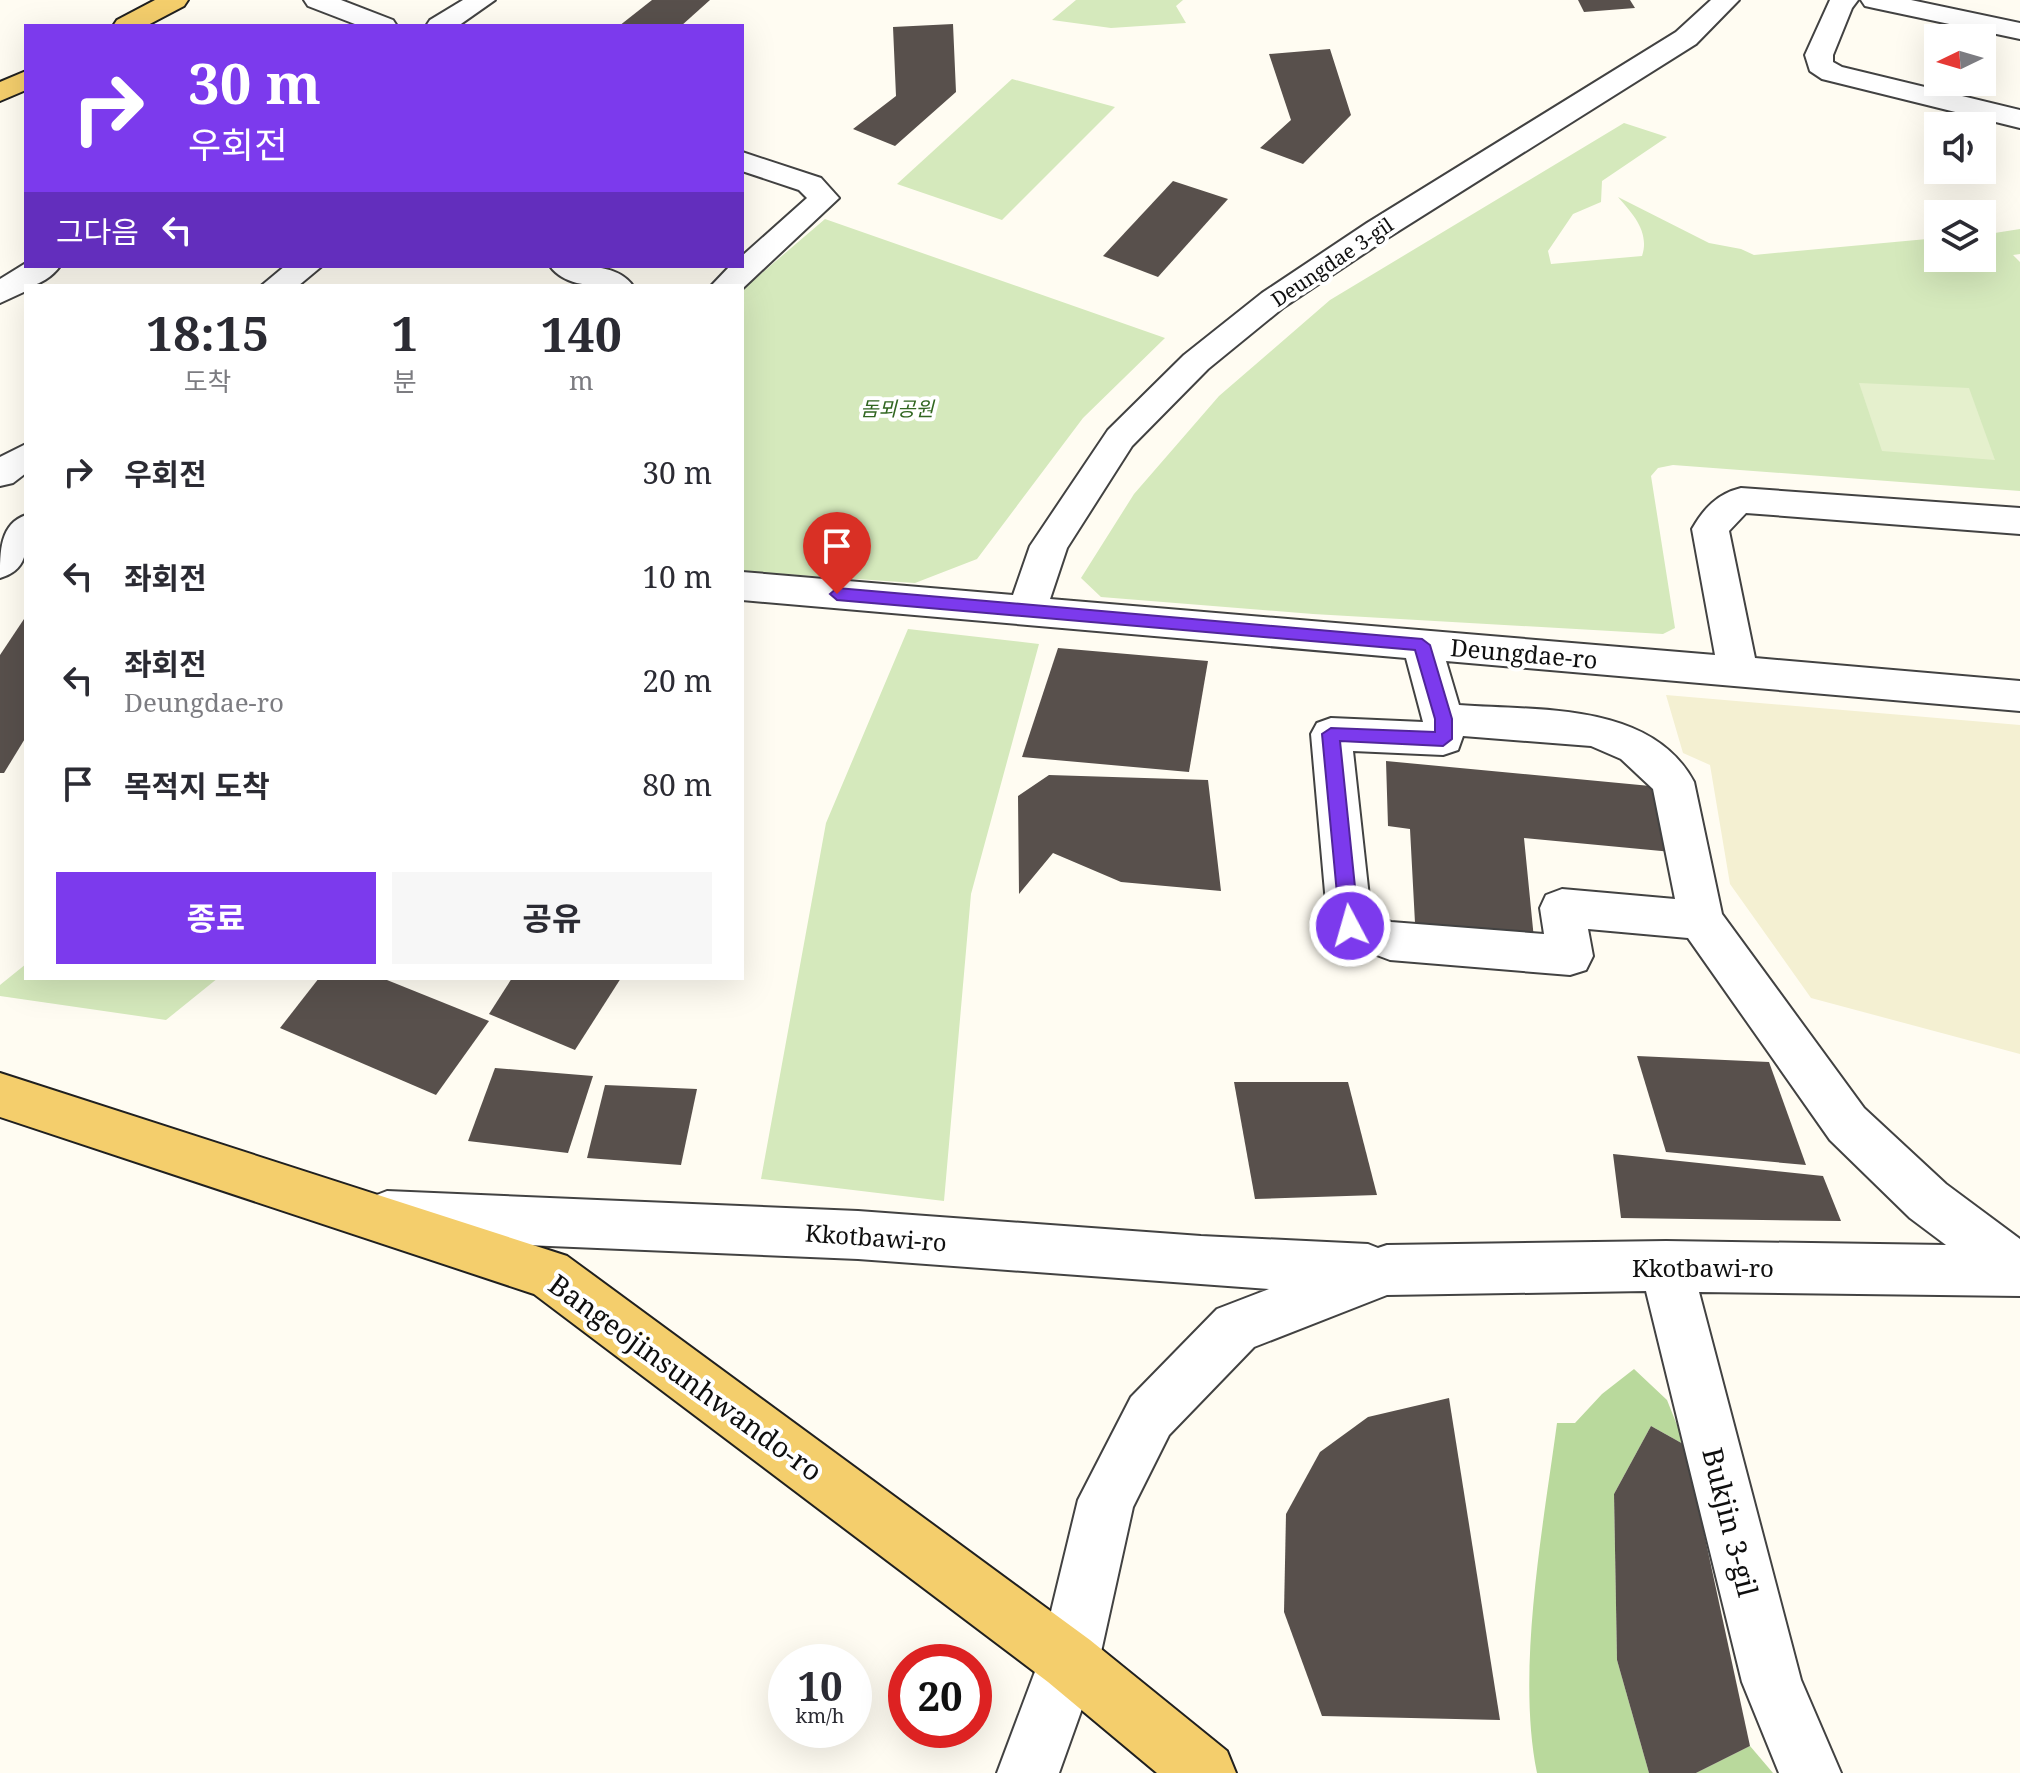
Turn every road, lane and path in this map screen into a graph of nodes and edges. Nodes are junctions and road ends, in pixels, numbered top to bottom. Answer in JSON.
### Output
{"nodes":[{"id":1,"x":175,"y":0,"type":"edge"},
{"id":2,"x":317,"y":0,"type":"edge"},
{"id":3,"x":482,"y":0,"type":"edge"},
{"id":4,"x":1726,"y":0,"type":"edge"},
{"id":5,"x":1845,"y":0,"type":"edge"},
{"id":6,"x":1874,"y":0,"type":"edge"},
{"id":7,"x":130,"y":24,"type":"edge"},
{"id":8,"x":379,"y":24,"type":"edge"},
{"id":9,"x":442,"y":24,"type":"edge"},
{"id":10,"x":2020,"y":31,"type":"edge"},
{"id":11,"x":24,"y":80,"type":"edge"},
{"id":12,"x":0,"y":93,"type":"edge"},
{"id":13,"x":2020,"y":119,"type":"edge"},
{"id":14,"x":744,"y":162,"type":"edge"},
{"id":15,"x":41,"y":268,"type":"edge"},
{"id":16,"x":303,"y":268,"type":"edge"},
{"id":17,"x":571,"y":268,"type":"edge"},
{"id":18,"x":280,"y":284,"type":"edge"},
{"id":19,"x":612,"y":284,"type":"edge"},
{"id":20,"x":729,"y":284,"type":"edge"},
{"id":21,"x":0,"y":293,"type":"edge"},
{"id":22,"x":24,"y":457,"type":"edge"},
{"id":23,"x":0,"y":474,"type":"edge"},
{"id":24,"x":2020,"y":521,"type":"edge"},
{"id":25,"x":0,"y":522,"type":"edge"},
{"id":26,"x":24,"y":526,"type":"edge"},
{"id":27,"x":24,"y":529,"type":"edge"},
{"id":28,"x":0,"y":565,"type":"edge"},
{"id":29,"x":744,"y":586,"type":"edge"},
{"id":30,"x":1027,"y":610,"type":"junction"},
{"id":31,"x":1422,"y":645,"type":"junction"},
{"id":32,"x":1738,"y":672,"type":"junction"},
{"id":33,"x":2020,"y":696,"type":"edge"},
{"id":34,"x":1443,"y":719,"type":"junction"},
{"id":35,"x":1701,"y":920,"type":"junction"},
{"id":36,"x":0,"y":1095,"type":"edge"},
{"id":37,"x":365,"y":1214,"type":"junction"},
{"id":38,"x":1666,"y":1266,"type":"junction"},
{"id":39,"x":1387,"y":1270,"type":"junction"},
{"id":40,"x":2020,"y":1271,"type":"edge"},
{"id":41,"x":1069,"y":1661,"type":"junction"},
{"id":42,"x":1028,"y":1773,"type":"edge"},
{"id":43,"x":1205,"y":1773,"type":"edge"},
{"id":44,"x":1810,"y":1773,"type":"edge"}],
"edges":[{"from":1,"to":7,"type":"main road"},
{"from":2,"to":8,"type":"street"},
{"from":3,"to":9,"type":"street"},
{"from":4,"to":30,"type":"street","name":"Deungdae 3-gil"},
{"from":5,"to":13,"type":"street"},
{"from":6,"to":10,"type":"street"},
{"from":11,"to":12,"type":"main road"},
{"from":14,"to":20,"type":"street"},
{"from":15,"to":21,"type":"street"},
{"from":16,"to":18,"type":"street"},
{"from":17,"to":19,"type":"street"},
{"from":22,"to":23,"type":"street"},
{"from":24,"to":32,"type":"street"},
{"from":25,"to":26,"type":"street"},
{"from":27,"to":28,"type":"street"},
{"from":29,"to":30,"type":"street","name":"Deungdae-ro"},
{"from":30,"to":31,"type":"street","name":"Deungdae-ro"},
{"from":31,"to":32,"type":"street","name":"Deungdae-ro"},
{"from":31,"to":34,"type":"street"},
{"from":32,"to":33,"type":"street","name":"Deungdae-ro"},
{"from":34,"to":35,"type":"street"},
{"from":34,"to":35,"type":"street"},
{"from":35,"to":40,"type":"street"},
{"from":36,"to":37,"type":"main road","name":"Bangeojinsunhwando-ro"},
{"from":37,"to":39,"type":"street","name":"Kkotbawi-ro"},
{"from":37,"to":41,"type":"main road","name":"Bangeojinsunhwando-ro"},
{"from":38,"to":39,"type":"street","name":"Kkotbawi-ro"},
{"from":38,"to":40,"type":"street","name":"Kkotbawi-ro"},
{"from":38,"to":44,"type":"street","name":"Bukjin 3-gil"},
{"from":39,"to":41,"type":"street","name":"Kkotbawi-ro"},
{"from":41,"to":42,"type":"street","name":"Kkotbawi-ro"},
{"from":41,"to":43,"type":"main road","name":"Bangeojinsunhwando-ro"}]}
